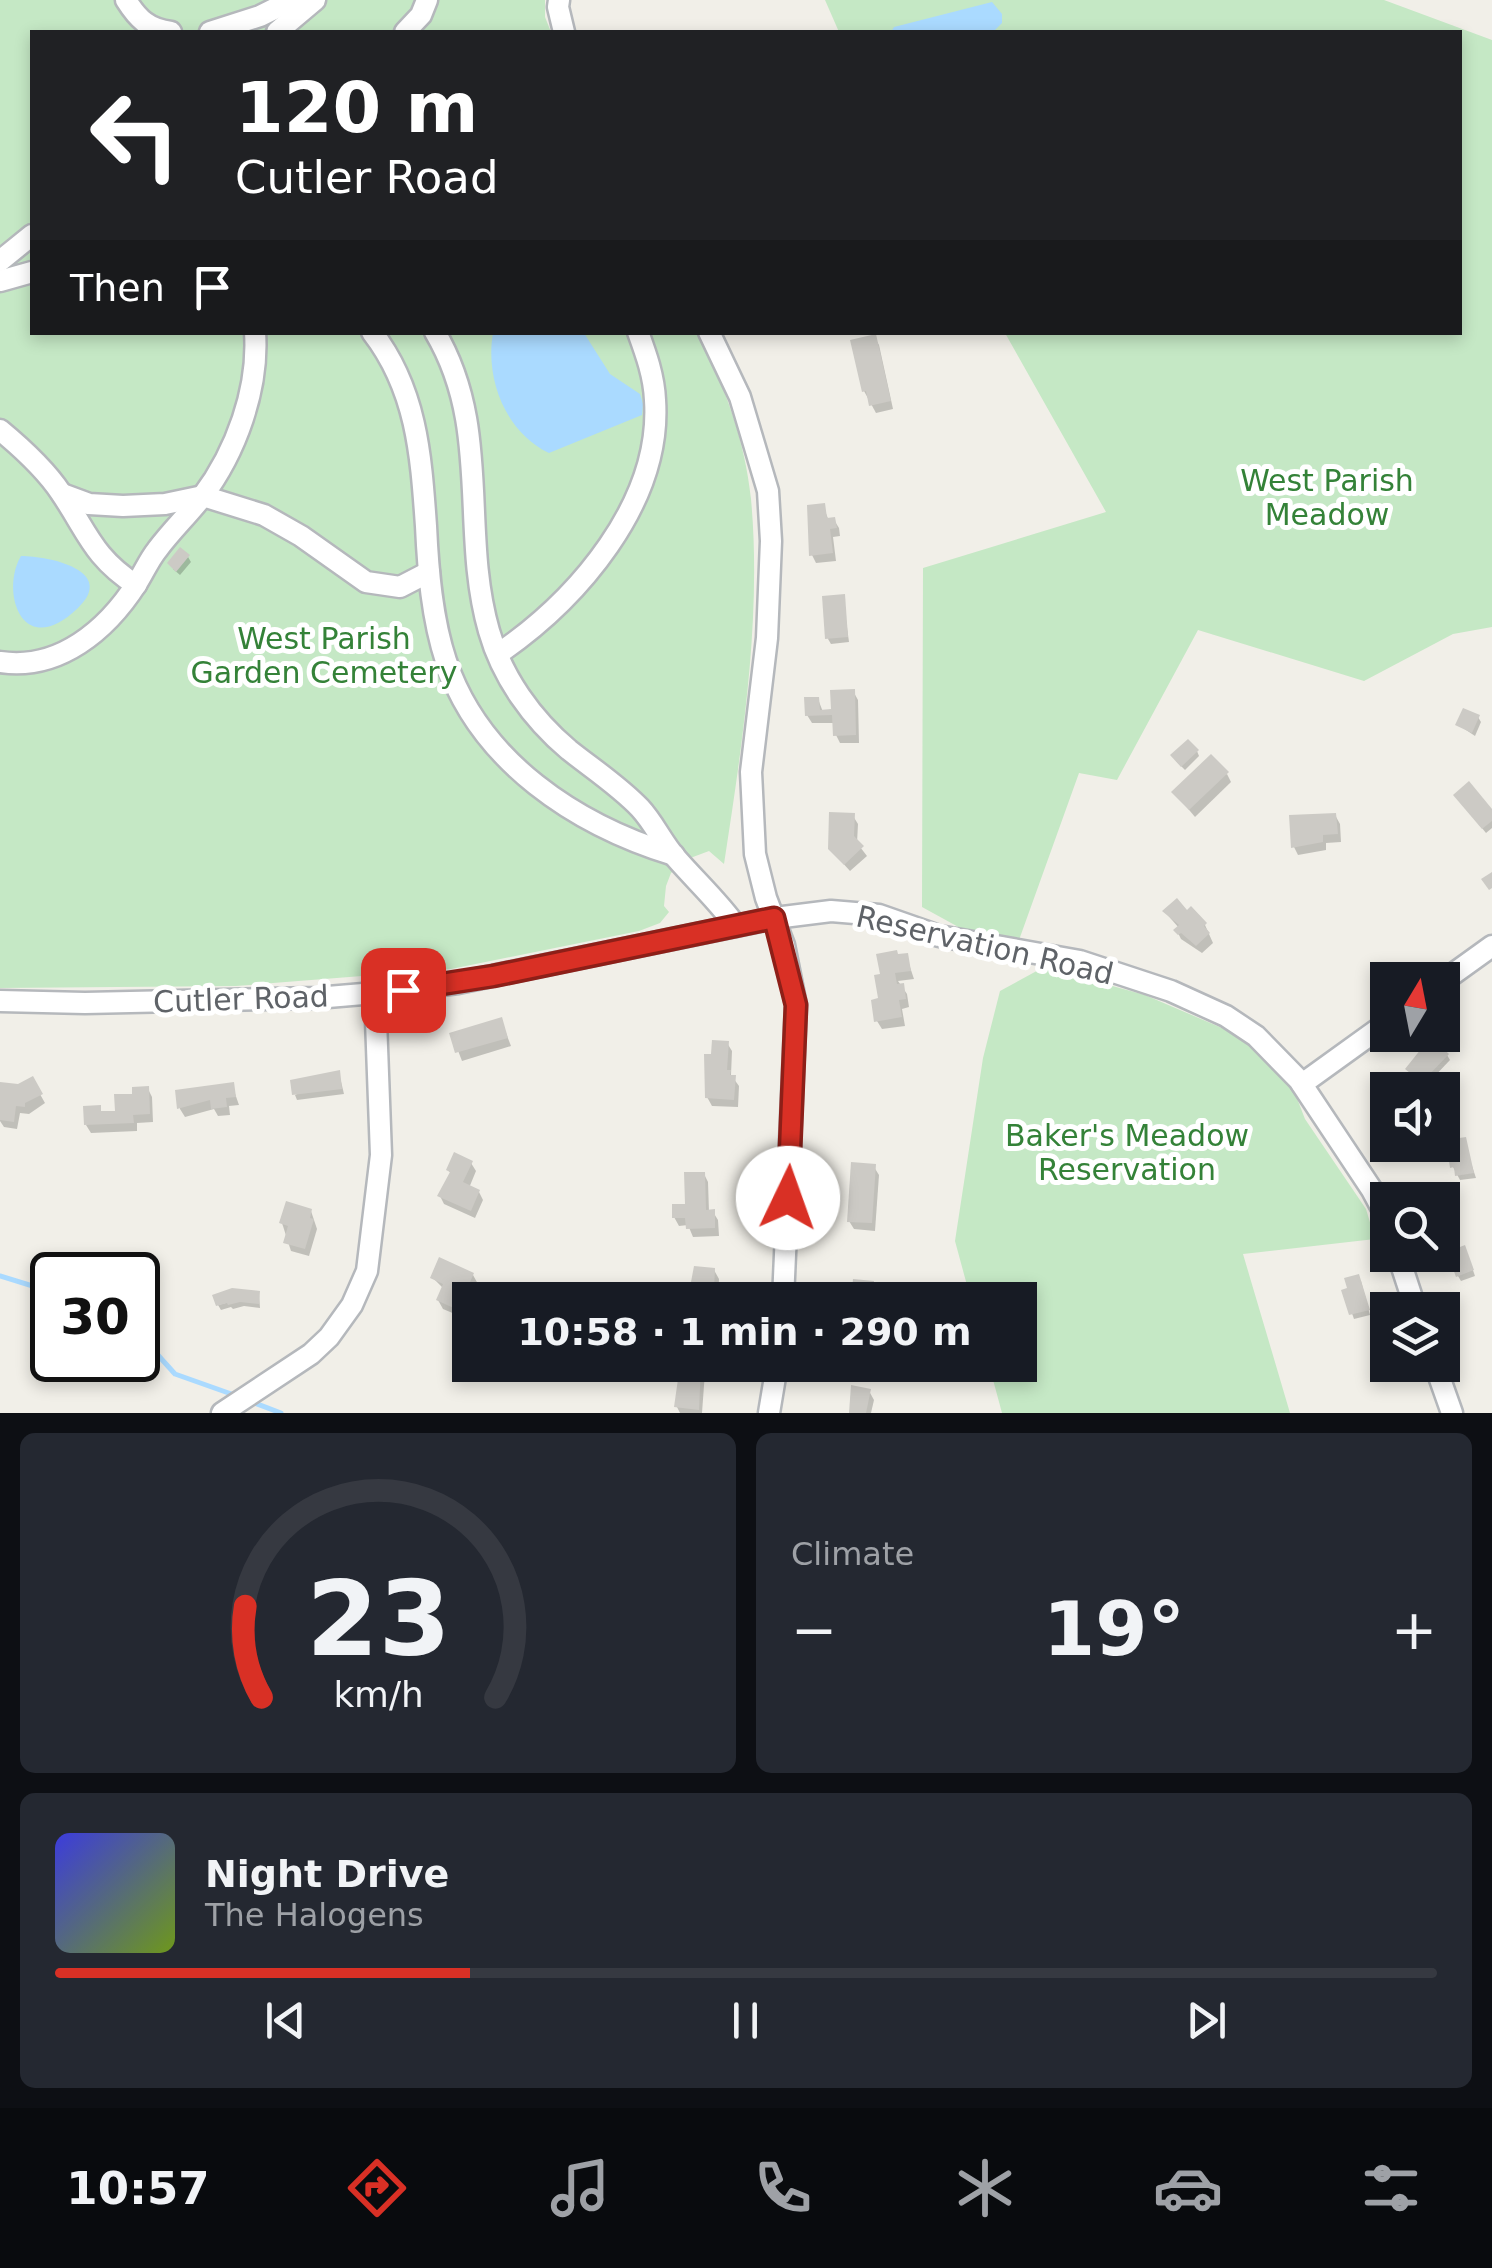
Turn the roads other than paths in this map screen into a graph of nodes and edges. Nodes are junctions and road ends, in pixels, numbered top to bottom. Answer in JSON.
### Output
{"nodes":[{"id":1,"x":126,"y":0,"type":"edge"},
{"id":2,"x":292,"y":0,"type":"edge"},
{"id":3,"x":315,"y":0,"type":"edge"},
{"id":4,"x":427,"y":0,"type":"edge"},
{"id":5,"x":560,"y":0,"type":"edge"},
{"id":6,"x":157,"y":30,"type":"edge"},
{"id":7,"x":216,"y":30,"type":"edge"},
{"id":8,"x":279,"y":30,"type":"edge"},
{"id":9,"x":407,"y":30,"type":"edge"},
{"id":10,"x":564,"y":30,"type":"edge"},
{"id":11,"x":30,"y":237,"type":"edge"},
{"id":12,"x":0,"y":262,"type":"edge"},
{"id":13,"x":30,"y":273,"type":"edge"},
{"id":14,"x":0,"y":281,"type":"edge"},
{"id":15,"x":374,"y":335,"type":"edge"},
{"id":16,"x":437,"y":335,"type":"edge"},
{"id":17,"x":639,"y":335,"type":"edge"},
{"id":18,"x":710,"y":335,"type":"edge"},
{"id":19,"x":252,"y":337,"type":"edge"},
{"id":20,"x":0,"y":430,"type":"edge"},
{"id":21,"x":62,"y":494,"type":"junction"},
{"id":22,"x":203,"y":496,"type":"junction"},
{"id":23,"x":429,"y":572,"type":"junction"},
{"id":24,"x":136,"y":585,"type":"junction"},
{"id":25,"x":498,"y":654,"type":"junction"},
{"id":26,"x":0,"y":662,"type":"edge"},
{"id":27,"x":674,"y":856,"type":"junction"},
{"id":28,"x":774,"y":918,"type":"junction"},
{"id":29,"x":736,"y":926,"type":"junction"},
{"id":30,"x":1492,"y":946,"type":"edge"},
{"id":31,"x":1460,"y":969,"type":"edge"},
{"id":32,"x":375,"y":993,"type":"junction"},
{"id":33,"x":0,"y":1001,"type":"edge"},
{"id":34,"x":1370,"y":1035,"type":"edge"},
{"id":35,"x":1302,"y":1084,"type":"junction"},
{"id":36,"x":1370,"y":1187,"type":"edge"},
{"id":37,"x":784,"y":1282,"type":"edge"},
{"id":38,"x":774,"y":1382,"type":"edge"},
{"id":39,"x":1441,"y":1382,"type":"edge"},
{"id":40,"x":222,"y":1413,"type":"edge"},
{"id":41,"x":769,"y":1413,"type":"edge"},
{"id":42,"x":1452,"y":1413,"type":"edge"}],
"edges":[{"from":1,"to":6,"type":"street"},
{"from":2,"to":7,"type":"street"},
{"from":3,"to":8,"type":"street"},
{"from":4,"to":9,"type":"street"},
{"from":5,"to":10,"type":"street"},
{"from":11,"to":12,"type":"street"},
{"from":13,"to":14,"type":"street"},
{"from":15,"to":23,"type":"street"},
{"from":16,"to":25,"type":"street"},
{"from":17,"to":25,"type":"street"},
{"from":18,"to":28,"type":"street"},
{"from":19,"to":22,"type":"street"},
{"from":20,"to":21,"type":"street"},
{"from":21,"to":22,"type":"street"},
{"from":21,"to":24,"type":"street"},
{"from":22,"to":23,"type":"street"},
{"from":22,"to":24,"type":"street"},
{"from":23,"to":27,"type":"street"},
{"from":24,"to":26,"type":"street"},
{"from":25,"to":27,"type":"street"},
{"from":27,"to":29,"type":"street"},
{"from":28,"to":29,"type":"street","name":"Cutler Road"},
{"from":28,"to":35,"type":"street","name":"Reservation Road"},
{"from":28,"to":37,"type":"street"},
{"from":29,"to":32,"type":"street","name":"Cutler Road"},
{"from":30,"to":31,"type":"street"},
{"from":32,"to":33,"type":"street","name":"Cutler Road"},
{"from":32,"to":40,"type":"street"},
{"from":34,"to":35,"type":"street"},
{"from":35,"to":36,"type":"street","name":"Reservation Road"},
{"from":38,"to":41,"type":"street"},
{"from":39,"to":42,"type":"street"}]}
